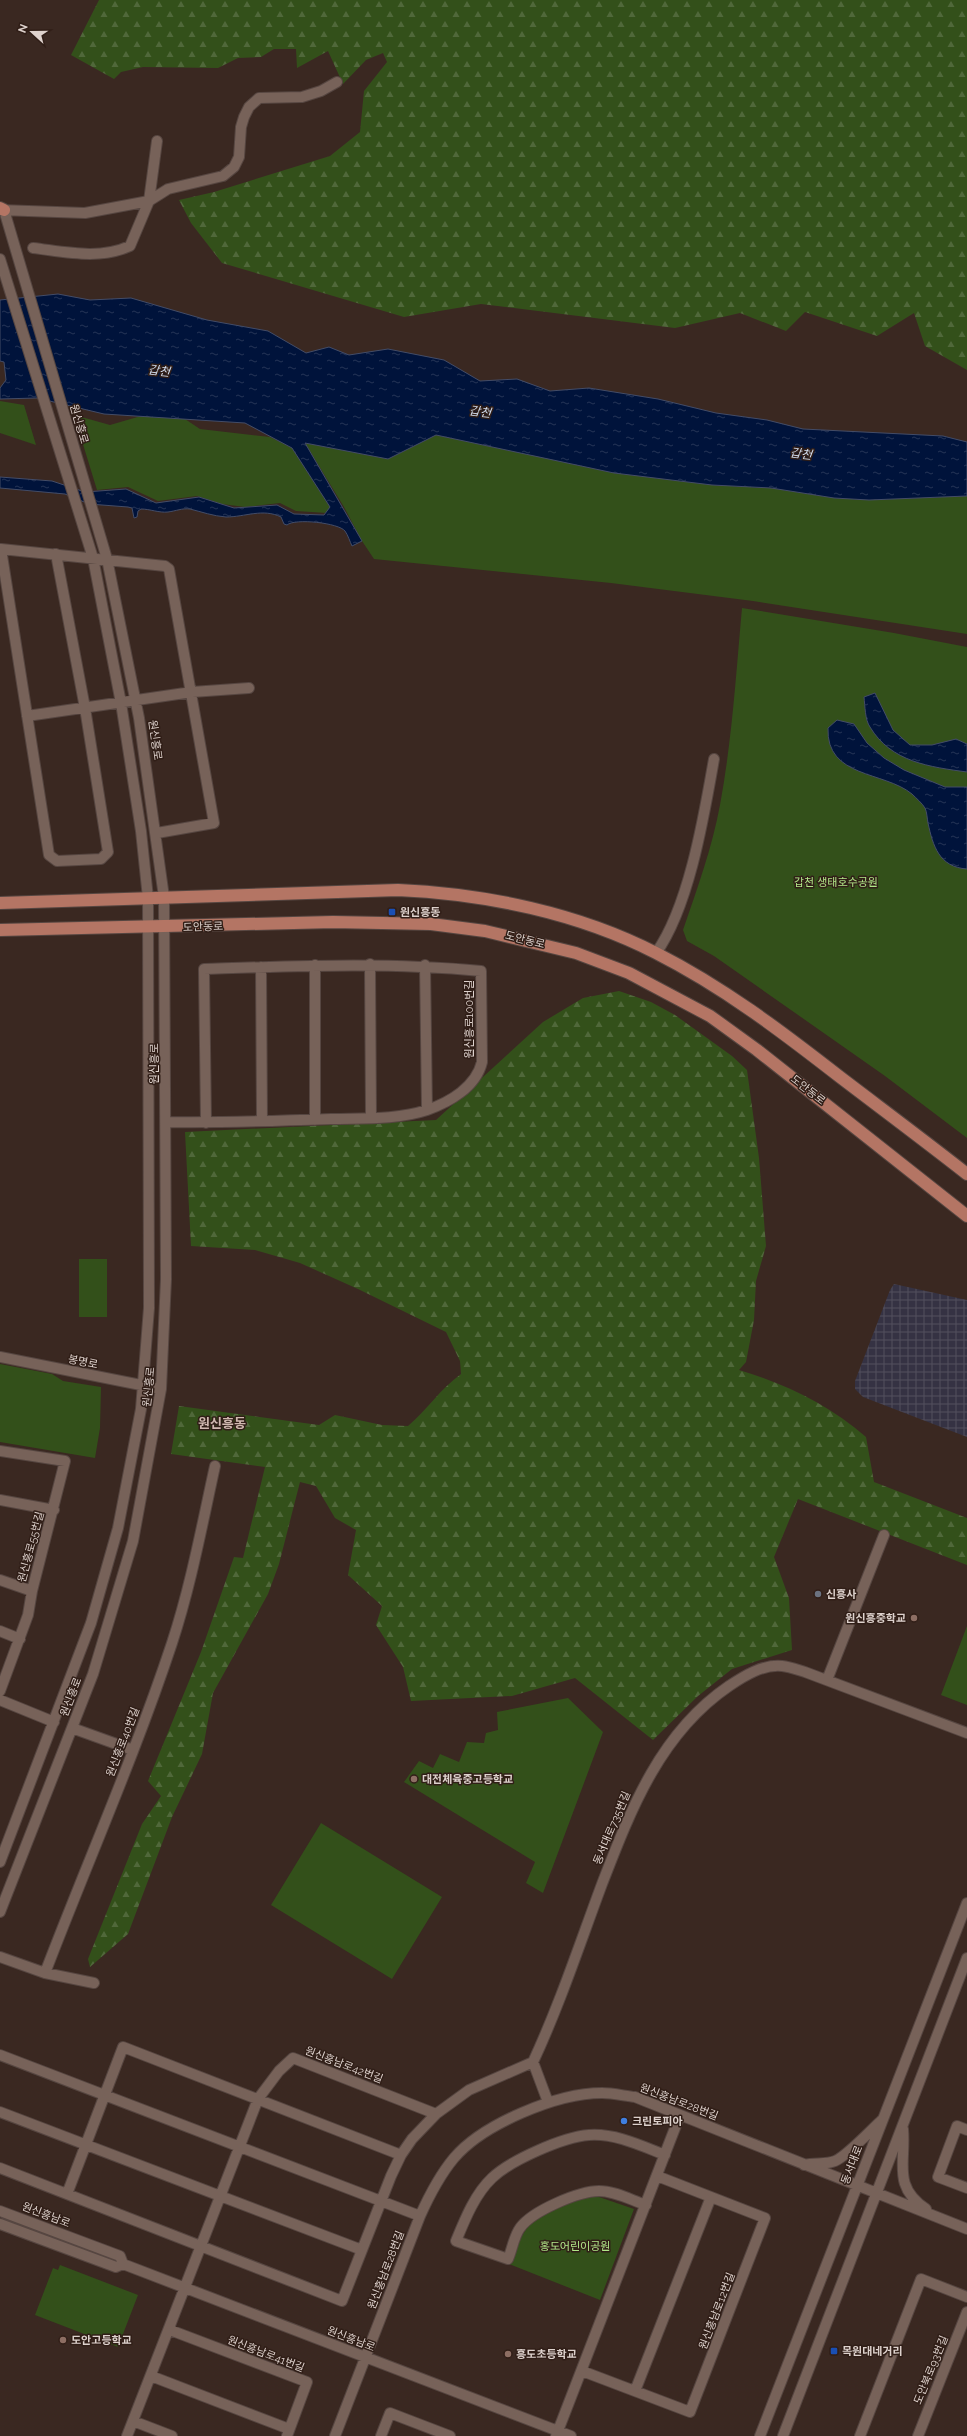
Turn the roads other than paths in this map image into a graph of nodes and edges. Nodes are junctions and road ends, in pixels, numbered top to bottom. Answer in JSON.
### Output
{"nodes":[{"id":1,"x":337,"y":82,"type":"dead end"},
{"id":2,"x":157,"y":141,"type":"dead end"},
{"id":3,"x":149,"y":201,"type":"junction"},
{"id":4,"x":1,"y":209,"type":"edge"},
{"id":5,"x":33,"y":248,"type":"dead end"},
{"id":6,"x":0,"y":259,"type":"edge"},
{"id":7,"x":56,"y":554,"type":"junction"},
{"id":8,"x":93,"y":558,"type":"junction"},
{"id":9,"x":107,"y":559,"type":"junction"},
{"id":10,"x":249,"y":688,"type":"dead end"},
{"id":11,"x":192,"y":692,"type":"junction"},
{"id":12,"x":137,"y":700,"type":"junction"},
{"id":13,"x":121,"y":703,"type":"junction"},
{"id":14,"x":85,"y":708,"type":"junction"},
{"id":15,"x":27,"y":716,"type":"junction"},
{"id":16,"x":714,"y":760,"type":"dead end"},
{"id":17,"x":156,"y":833,"type":"junction"},
{"id":18,"x":164,"y":897,"type":"junction"},
{"id":19,"x":148,"y":898,"type":"junction"},
{"id":20,"x":0,"y":903,"type":"edge"},
{"id":21,"x":148,"y":928,"type":"junction"},
{"id":22,"x":165,"y":928,"type":"junction"},
{"id":23,"x":0,"y":930,"type":"edge"},
{"id":24,"x":656,"y":953,"type":"junction"},
{"id":25,"x":370,"y":964,"type":"junction"},
{"id":26,"x":425,"y":965,"type":"junction"},
{"id":27,"x":315,"y":966,"type":"junction"},
{"id":28,"x":261,"y":967,"type":"junction"},
{"id":29,"x":427,"y":1110,"type":"junction"},
{"id":30,"x":371,"y":1118,"type":"junction"},
{"id":31,"x":315,"y":1120,"type":"junction"},
{"id":32,"x":262,"y":1121,"type":"junction"},
{"id":33,"x":167,"y":1122,"type":"junction"},
{"id":34,"x":206,"y":1123,"type":"junction"},
{"id":35,"x":967,"y":1174,"type":"edge"},
{"id":36,"x":967,"y":1216,"type":"edge"},
{"id":37,"x":0,"y":1357,"type":"edge"},
{"id":38,"x":143,"y":1386,"type":"junction"},
{"id":39,"x":161,"y":1390,"type":"junction"},
{"id":40,"x":0,"y":1451,"type":"edge"},
{"id":41,"x":215,"y":1466,"type":"dead end"},
{"id":42,"x":0,"y":1500,"type":"edge"},
{"id":43,"x":54,"y":1510,"type":"junction"},
{"id":44,"x":884,"y":1535,"type":"dead end"},
{"id":45,"x":0,"y":1580,"type":"edge"},
{"id":46,"x":32,"y":1591,"type":"junction"},
{"id":47,"x":0,"y":1632,"type":"edge"},
{"id":48,"x":20,"y":1639,"type":"junction"},
{"id":49,"x":827,"y":1680,"type":"junction"},
{"id":50,"x":0,"y":1690,"type":"edge"},
{"id":51,"x":0,"y":1700,"type":"edge"},
{"id":52,"x":54,"y":1722,"type":"junction"},
{"id":53,"x":72,"y":1728,"type":"junction"},
{"id":54,"x":967,"y":1733,"type":"edge"},
{"id":55,"x":133,"y":1750,"type":"junction"},
{"id":56,"x":0,"y":1862,"type":"edge"},
{"id":57,"x":967,"y":1903,"type":"edge"},
{"id":58,"x":0,"y":1912,"type":"edge"},
{"id":59,"x":0,"y":1957,"type":"edge"},
{"id":60,"x":967,"y":1958,"type":"edge"},
{"id":61,"x":45,"y":1973,"type":"junction"},
{"id":62,"x":94,"y":1983,"type":"dead end"},
{"id":63,"x":0,"y":2055,"type":"edge"},
{"id":64,"x":533,"y":2062,"type":"junction"},
{"id":65,"x":104,"y":2095,"type":"junction"},
{"id":66,"x":258,"y":2099,"type":"junction"},
{"id":67,"x":548,"y":2102,"type":"junction"},
{"id":68,"x":0,"y":2112,"type":"edge"},
{"id":69,"x":436,"y":2114,"type":"junction"},
{"id":70,"x":680,"y":2115,"type":"junction"},
{"id":71,"x":884,"y":2118,"type":"junction"},
{"id":72,"x":902,"y":2126,"type":"junction"},
{"id":73,"x":967,"y":2130,"type":"edge"},
{"id":74,"x":86,"y":2145,"type":"junction"},
{"id":75,"x":240,"y":2147,"type":"junction"},
{"id":76,"x":401,"y":2155,"type":"junction"},
{"id":77,"x":665,"y":2155,"type":"junction"},
{"id":78,"x":804,"y":2165,"type":"junction"},
{"id":79,"x":0,"y":2168,"type":"edge"},
{"id":80,"x":657,"y":2176,"type":"junction"},
{"id":81,"x":857,"y":2186,"type":"junction"},
{"id":82,"x":967,"y":2188,"type":"edge"},
{"id":83,"x":67,"y":2194,"type":"junction"},
{"id":84,"x":877,"y":2194,"type":"junction"},
{"id":85,"x":222,"y":2196,"type":"junction"},
{"id":86,"x":711,"y":2197,"type":"junction"},
{"id":87,"x":381,"y":2201,"type":"junction"},
{"id":88,"x":646,"y":2206,"type":"junction"},
{"id":89,"x":0,"y":2211,"type":"edge"},
{"id":90,"x":420,"y":2216,"type":"junction"},
{"id":91,"x":941,"y":2219,"type":"junction"},
{"id":92,"x":0,"y":2224,"type":"edge"},
{"id":93,"x":967,"y":2229,"type":"edge"},
{"id":94,"x":202,"y":2247,"type":"junction"},
{"id":95,"x":362,"y":2250,"type":"junction"},
{"id":96,"x":123,"y":2264,"type":"junction"},
{"id":97,"x":186,"y":2289,"type":"junction"},
{"id":98,"x":967,"y":2297,"type":"edge"},
{"id":99,"x":967,"y":2312,"type":"edge"},
{"id":100,"x":170,"y":2330,"type":"junction"},
{"id":101,"x":365,"y":2357,"type":"junction"},
{"id":102,"x":582,"y":2371,"type":"junction"},
{"id":103,"x":151,"y":2376,"type":"junction"},
{"id":104,"x":635,"y":2391,"type":"junction"},
{"id":105,"x":133,"y":2421,"type":"junction"},
{"id":106,"x":288,"y":2433,"type":"edge"},
{"id":107,"x":557,"y":2434,"type":"edge"},
{"id":108,"x":127,"y":2436,"type":"edge"},
{"id":109,"x":172,"y":2436,"type":"edge"},
{"id":110,"x":335,"y":2436,"type":"edge"},
{"id":111,"x":381,"y":2436,"type":"edge"},
{"id":112,"x":450,"y":2436,"type":"edge"},
{"id":113,"x":570,"y":2436,"type":"edge"},
{"id":114,"x":760,"y":2436,"type":"edge"},
{"id":115,"x":783,"y":2436,"type":"edge"},
{"id":116,"x":860,"y":2436,"type":"edge"},
{"id":117,"x":918,"y":2436,"type":"edge"}],
"edges":[{"from":1,"to":3,"type":"street"},
{"from":2,"to":3,"type":"street"},
{"from":3,"to":4,"type":"street"},
{"from":3,"to":5,"type":"street"},
{"from":4,"to":9,"type":"street","name":"원신흥로"},
{"from":6,"to":8,"type":"street","name":"원신흥로"},
{"from":7,"to":8,"type":"street"},
{"from":7,"to":14,"type":"street"},
{"from":7,"to":15,"type":"street"},
{"from":8,"to":9,"type":"street"},
{"from":8,"to":13,"type":"street","name":"원신흥로"},
{"from":9,"to":11,"type":"street"},
{"from":9,"to":12,"type":"street","name":"원신흥로"},
{"from":10,"to":11,"type":"street"},
{"from":11,"to":12,"type":"street"},
{"from":11,"to":17,"type":"street"},
{"from":12,"to":13,"type":"street"},
{"from":12,"to":17,"type":"street","name":"원신흥로"},
{"from":13,"to":14,"type":"street"},
{"from":13,"to":19,"type":"street","name":"원신흥로"},
{"from":14,"to":15,"type":"street"},
{"from":14,"to":15,"type":"street"},
{"from":16,"to":24,"type":"street"},
{"from":17,"to":18,"type":"street","name":"원신흥로"},
{"from":18,"to":19,"type":"main road"},
{"from":18,"to":22,"type":"street","name":"원신흥로"},
{"from":18,"to":24,"type":"main road"},
{"from":19,"to":20,"type":"main road"},
{"from":19,"to":21,"type":"street","name":"원신흥로"},
{"from":21,"to":22,"type":"main road","name":"도안동로"},
{"from":21,"to":23,"type":"main road","name":"도안동로"},
{"from":21,"to":38,"type":"street","name":"원신흥로"},
{"from":22,"to":33,"type":"street","name":"원신흥로"},
{"from":22,"to":36,"type":"main road","name":"도안동로"},
{"from":24,"to":35,"type":"main road"},
{"from":25,"to":26,"type":"street"},
{"from":25,"to":27,"type":"street"},
{"from":25,"to":30,"type":"street"},
{"from":26,"to":29,"type":"street"},
{"from":26,"to":29,"type":"street","name":"원신흥로100번길"},
{"from":27,"to":28,"type":"street"},
{"from":27,"to":31,"type":"street"},
{"from":28,"to":32,"type":"street"},
{"from":28,"to":34,"type":"street"},
{"from":29,"to":30,"type":"street","name":"원신흥로100번길"},
{"from":30,"to":31,"type":"street","name":"원신흥로100번길"},
{"from":31,"to":32,"type":"street","name":"원신흥로100번길"},
{"from":32,"to":34,"type":"street","name":"원신흥로100번길"},
{"from":33,"to":34,"type":"street","name":"원신흥로100번길"},
{"from":33,"to":39,"type":"street","name":"원신흥로"},
{"from":37,"to":38,"type":"street","name":"봉명로"},
{"from":38,"to":39,"type":"street","name":"봉명로"},
{"from":38,"to":52,"type":"street","name":"원신흥로"},
{"from":39,"to":53,"type":"street","name":"원신흥로"},
{"from":40,"to":43,"type":"street","name":"원신흥로55번길"},
{"from":41,"to":55,"type":"street","name":"원신흥로40번길"},
{"from":42,"to":43,"type":"street","name":"원신흥로55번길"},
{"from":43,"to":46,"type":"street","name":"원신흥로55번길"},
{"from":44,"to":49,"type":"street"},
{"from":45,"to":46,"type":"street","name":"원신흥로55번길"},
{"from":46,"to":48,"type":"street","name":"원신흥로55번길"},
{"from":47,"to":48,"type":"street"},
{"from":48,"to":50,"type":"street","name":"원신흥로55번길"},
{"from":49,"to":54,"type":"street","name":"동서대로735번길"},
{"from":49,"to":64,"type":"street","name":"동서대로735번길"},
{"from":51,"to":52,"type":"street"},
{"from":52,"to":56,"type":"street","name":"원신흥로"},
{"from":53,"to":55,"type":"street"},
{"from":53,"to":58,"type":"street","name":"원신흥로"},
{"from":55,"to":61,"type":"street","name":"원신흥로40번길"},
{"from":57,"to":71,"type":"street","name":"동서대로"},
{"from":59,"to":61,"type":"street"},
{"from":60,"to":72,"type":"street"},
{"from":61,"to":62,"type":"street"},
{"from":63,"to":65,"type":"street"},
{"from":64,"to":67,"type":"street"},
{"from":64,"to":69,"type":"street"},
{"from":65,"to":66,"type":"street"},
{"from":65,"to":74,"type":"street"},
{"from":65,"to":75,"type":"street"},
{"from":66,"to":69,"type":"street","name":"원신흥남로42번길"},
{"from":66,"to":75,"type":"street","name":"원신흥남로42번길"},
{"from":66,"to":76,"type":"street"},
{"from":67,"to":70,"type":"street","name":"원신흥남로28번길"},
{"from":67,"to":90,"type":"street","name":"원신흥남로28번길"},
{"from":68,"to":74,"type":"street"},
{"from":69,"to":76,"type":"street"},
{"from":70,"to":77,"type":"street"},
{"from":70,"to":78,"type":"street","name":"원신흥남로28번길"},
{"from":71,"to":78,"type":"street"},
{"from":71,"to":81,"type":"street","name":"동서대로"},
{"from":72,"to":84,"type":"street"},
{"from":72,"to":91,"type":"street"},
{"from":73,"to":82,"type":"street"},
{"from":74,"to":83,"type":"street"},
{"from":74,"to":85,"type":"street"},
{"from":75,"to":85,"type":"street","name":"원신흥남로42번길"},
{"from":75,"to":87,"type":"street"},
{"from":76,"to":87,"type":"street"},
{"from":77,"to":80,"type":"street"},
{"from":77,"to":88,"type":"street"},
{"from":78,"to":81,"type":"street","name":"원신흥남로28번길"},
{"from":79,"to":83,"type":"street"},
{"from":80,"to":86,"type":"street","name":"원신흥남로12번길"},
{"from":80,"to":88,"type":"street"},
{"from":81,"to":84,"type":"street","name":"원신흥남로28번길"},
{"from":81,"to":114,"type":"street","name":"동서대로"},
{"from":83,"to":94,"type":"street"},
{"from":84,"to":91,"type":"street","name":"원신흥남로28번길"},
{"from":84,"to":115,"type":"street"},
{"from":85,"to":94,"type":"street","name":"원신흥남로42번길"},
{"from":85,"to":95,"type":"street"},
{"from":86,"to":104,"type":"street"},
{"from":86,"to":104,"type":"street","name":"원신흥남로12번길"},
{"from":87,"to":90,"type":"street"},
{"from":87,"to":95,"type":"street"},
{"from":88,"to":102,"type":"street"},
{"from":89,"to":96,"type":"street","name":"원신흥남로"},
{"from":90,"to":101,"type":"street","name":"원신흥남로28번길"},
{"from":91,"to":93,"type":"street"},
{"from":92,"to":96,"type":"street","name":"원신흥남로"},
{"from":94,"to":95,"type":"street"},
{"from":94,"to":97,"type":"street","name":"원신흥남로42번길"},
{"from":96,"to":97,"type":"street","name":"원신흥남로"},
{"from":97,"to":100,"type":"street"},
{"from":97,"to":101,"type":"street","name":"원신흥남로"},
{"from":98,"to":116,"type":"street"},
{"from":99,"to":117,"type":"street","name":"도안북로93번길"},
{"from":100,"to":103,"type":"street"},
{"from":100,"to":106,"type":"street","name":"원신흥남로41번길"},
{"from":101,"to":107,"type":"street","name":"원신흥남로"},
{"from":101,"to":110,"type":"street","name":"원신흥남로28번길"},
{"from":102,"to":104,"type":"street","name":"원신흥남로12번길"},
{"from":102,"to":107,"type":"street"},
{"from":103,"to":105,"type":"street"},
{"from":103,"to":106,"type":"street","name":"원신흥남로41번길"},
{"from":105,"to":108,"type":"street"},
{"from":105,"to":109,"type":"street"},
{"from":107,"to":113,"type":"street","name":"원신흥남로"},
{"from":111,"to":112,"type":"street"}]}
